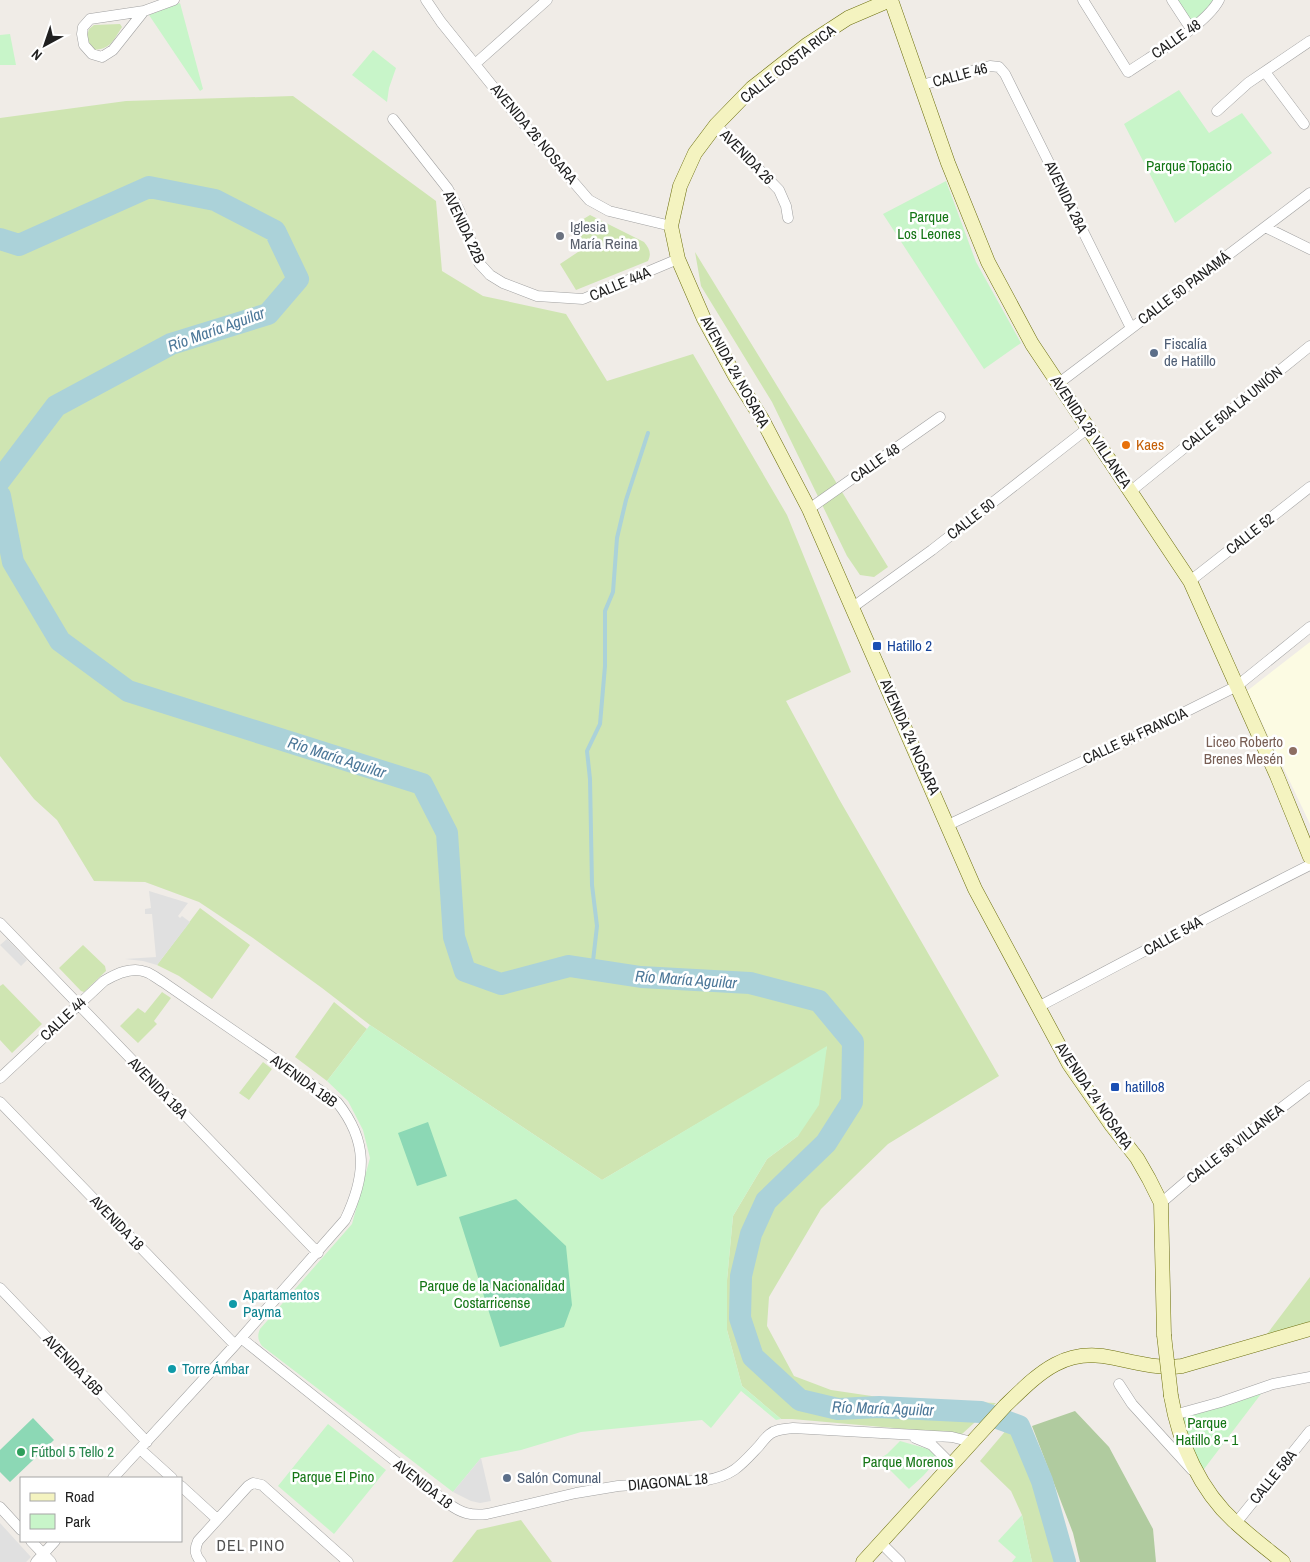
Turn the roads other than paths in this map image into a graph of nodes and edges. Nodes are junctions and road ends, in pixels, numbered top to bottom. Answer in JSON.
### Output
{"nodes":[{"id":1,"x":174,"y":0,"type":"edge"},
{"id":2,"x":426,"y":0,"type":"edge"},
{"id":3,"x":547,"y":0,"type":"edge"},
{"id":4,"x":891,"y":0,"type":"edge"},
{"id":5,"x":1083,"y":0,"type":"edge"},
{"id":6,"x":1172,"y":0,"type":"edge"},
{"id":7,"x":1219,"y":0,"type":"edge"},
{"id":8,"x":144,"y":11,"type":"junction"},
{"id":9,"x":1191,"y":29,"type":"junction"},
{"id":10,"x":1310,"y":41,"type":"edge"},
{"id":11,"x":475,"y":64,"type":"junction"},
{"id":12,"x":999,"y":67,"type":"joint"},
{"id":13,"x":1265,"y":72,"type":"junction"},
{"id":14,"x":922,"y":85,"type":"junction"},
{"id":15,"x":1217,"y":111,"type":"dead end"},
{"id":16,"x":393,"y":119,"type":"dead end"},
{"id":17,"x":1304,"y":124,"type":"dead end"},
{"id":18,"x":716,"y":125,"type":"junction"},
{"id":19,"x":1310,"y":193,"type":"edge"},
{"id":20,"x":788,"y":218,"type":"dead end"},
{"id":21,"x":671,"y":226,"type":"junction"},
{"id":22,"x":1265,"y":227,"type":"junction"},
{"id":23,"x":1310,"y":249,"type":"edge"},
{"id":24,"x":678,"y":259,"type":"junction"},
{"id":25,"x":503,"y":283,"type":"joint"},
{"id":26,"x":1131,"y":328,"type":"junction"},
{"id":27,"x":1310,"y":346,"type":"edge"},
{"id":28,"x":1059,"y":383,"type":"junction"},
{"id":29,"x":940,"y":418,"type":"dead end"},
{"id":30,"x":1088,"y":428,"type":"junction"},
{"id":31,"x":1310,"y":487,"type":"edge"},
{"id":32,"x":1131,"y":491,"type":"junction"},
{"id":33,"x":809,"y":510,"type":"junction"},
{"id":34,"x":1190,"y":581,"type":"junction"},
{"id":35,"x":853,"y":607,"type":"junction"},
{"id":36,"x":1310,"y":627,"type":"edge"},
{"id":37,"x":1236,"y":686,"type":"junction"},
{"id":38,"x":948,"y":825,"type":"junction"},
{"id":39,"x":1310,"y":857,"type":"edge"},
{"id":40,"x":1310,"y":865,"type":"edge"},
{"id":41,"x":0,"y":923,"type":"edge"},
{"id":42,"x":131,"y":970,"type":"joint"},
{"id":43,"x":78,"y":1005,"type":"junction"},
{"id":44,"x":1038,"y":1007,"type":"junction"},
{"id":45,"x":0,"y":1078,"type":"edge"},
{"id":46,"x":1310,"y":1086,"type":"edge"},
{"id":47,"x":0,"y":1102,"type":"edge"},
{"id":48,"x":1160,"y":1203,"type":"junction"},
{"id":49,"x":318,"y":1253,"type":"junction"},
{"id":50,"x":0,"y":1288,"type":"edge"},
{"id":51,"x":1310,"y":1329,"type":"edge"},
{"id":52,"x":238,"y":1342,"type":"junction"},
{"id":53,"x":1310,"y":1377,"type":"edge"},
{"id":54,"x":1119,"y":1384,"type":"dead end"},
{"id":55,"x":1174,"y":1415,"type":"junction"},
{"id":56,"x":1310,"y":1431,"type":"edge"},
{"id":57,"x":907,"y":1435,"type":"junction"},
{"id":58,"x":972,"y":1442,"type":"junction"},
{"id":59,"x":143,"y":1445,"type":"junction"},
{"id":60,"x":952,"y":1465,"type":"junction"},
{"id":61,"x":114,"y":1477,"type":"edge"},
{"id":62,"x":171,"y":1477,"type":"edge"},
{"id":63,"x":1201,"y":1480,"type":"junction"},
{"id":64,"x":182,"y":1487,"type":"edge"},
{"id":65,"x":0,"y":1507,"type":"edge"},
{"id":66,"x":467,"y":1514,"type":"joint"},
{"id":67,"x":217,"y":1519,"type":"junction"},
{"id":68,"x":1236,"y":1523,"type":"junction"},
{"id":69,"x":20,"y":1529,"type":"edge"},
{"id":70,"x":33,"y":1542,"type":"edge"},
{"id":71,"x":54,"y":1542,"type":"edge"},
{"id":72,"x":880,"y":1543,"type":"junction"},
{"id":73,"x":43,"y":1553,"type":"junction"},
{"id":74,"x":1278,"y":1560,"type":"edge"},
{"id":75,"x":36,"y":1562,"type":"edge"},
{"id":76,"x":51,"y":1562,"type":"edge"},
{"id":77,"x":201,"y":1562,"type":"edge"},
{"id":78,"x":348,"y":1562,"type":"edge"},
{"id":79,"x":863,"y":1562,"type":"edge"},
{"id":80,"x":900,"y":1562,"type":"edge"}],
"edges":[{"from":1,"to":8,"type":"street"},
{"from":2,"to":11,"type":"street","name":"AVENIDA 26 NOSARA"},
{"from":3,"to":11,"type":"street"},
{"from":4,"to":14,"type":"street","name":"AVENIDA 28 VILLANEA"},
{"from":4,"to":18,"type":"street","name":"CALLE COSTA RICA"},
{"from":5,"to":9,"type":"street","name":"CALLE 48"},
{"from":6,"to":9,"type":"street"},
{"from":7,"to":9,"type":"street","name":"CALLE 48"},
{"from":8,"to":8,"type":"street"},
{"from":10,"to":13,"type":"street"},
{"from":11,"to":21,"type":"street","name":"AVENIDA 26 NOSARA"},
{"from":12,"to":14,"type":"street","name":"CALLE 46"},
{"from":12,"to":26,"type":"street","name":"AVENIDA 28A"},
{"from":13,"to":15,"type":"street"},
{"from":13,"to":17,"type":"street"},
{"from":14,"to":28,"type":"street","name":"AVENIDA 28 VILLANEA"},
{"from":16,"to":25,"type":"street","name":"AVENIDA 22B"},
{"from":18,"to":20,"type":"street","name":"AVENIDA 26"},
{"from":18,"to":21,"type":"street","name":"CALLE COSTA RICA"},
{"from":19,"to":22,"type":"street","name":"CALLE 50 PANAMÁ"},
{"from":21,"to":24,"type":"street","name":"CALLE COSTA RICA"},
{"from":22,"to":23,"type":"street"},
{"from":22,"to":26,"type":"street","name":"CALLE 50 PANAMÁ"},
{"from":24,"to":25,"type":"street","name":"CALLE 44A"},
{"from":24,"to":33,"type":"street","name":"AVENIDA 24 NOSARA"},
{"from":26,"to":28,"type":"street","name":"CALLE 50 PANAMÁ"},
{"from":27,"to":32,"type":"street","name":"CALLE 50A LA UNIÓN"},
{"from":28,"to":30,"type":"street","name":"AVENIDA 28 VILLANEA"},
{"from":29,"to":33,"type":"street","name":"CALLE 48"},
{"from":30,"to":32,"type":"street","name":"AVENIDA 28 VILLANEA"},
{"from":30,"to":35,"type":"street","name":"CALLE 50"},
{"from":31,"to":34,"type":"street","name":"CALLE 52"},
{"from":32,"to":34,"type":"street","name":"AVENIDA 28 VILLANEA"},
{"from":33,"to":35,"type":"street","name":"AVENIDA 24 NOSARA"},
{"from":34,"to":37,"type":"street","name":"AVENIDA 28 VILLANEA"},
{"from":35,"to":38,"type":"street","name":"AVENIDA 24 NOSARA"},
{"from":36,"to":37,"type":"street","name":"CALLE 54 FRANCIA"},
{"from":37,"to":38,"type":"street","name":"CALLE 54 FRANCIA"},
{"from":37,"to":39,"type":"street","name":"AVENIDA 28 VILLANEA"},
{"from":38,"to":44,"type":"street","name":"AVENIDA 24 NOSARA"},
{"from":40,"to":44,"type":"street","name":"CALLE 54A"},
{"from":41,"to":43,"type":"street","name":"AVENIDA 18A"},
{"from":42,"to":43,"type":"street","name":"CALLE 44"},
{"from":42,"to":49,"type":"street","name":"AVENIDA 18B"},
{"from":43,"to":45,"type":"street","name":"CALLE 44"},
{"from":43,"to":49,"type":"street","name":"AVENIDA 18A"},
{"from":44,"to":48,"type":"street","name":"AVENIDA 24 NOSARA"},
{"from":46,"to":48,"type":"street","name":"CALLE 56 VILLANEA"},
{"from":47,"to":52,"type":"street","name":"AVENIDA 18"},
{"from":48,"to":55,"type":"street","bridge":true},
{"from":49,"to":52,"type":"street","name":"AVENIDA 18B"},
{"from":50,"to":59,"type":"street","name":"AVENIDA 16B"},
{"from":51,"to":58,"type":"street"},
{"from":52,"to":59,"type":"street","name":"AVENIDA 18B"},
{"from":52,"to":66,"type":"street","name":"AVENIDA 18"},
{"from":53,"to":55,"type":"street"},
{"from":54,"to":63,"type":"street"},
{"from":55,"to":63,"type":"street"},
{"from":56,"to":68,"type":"street","name":"CALLE 58A"},
{"from":57,"to":58,"type":"street","name":"DIAGONAL 18"},
{"from":57,"to":60,"type":"street"},
{"from":57,"to":66,"type":"street","name":"DIAGONAL 18"},
{"from":58,"to":60,"type":"street"},
{"from":59,"to":61,"type":"street","name":"AVENIDA 18B"},
{"from":59,"to":62,"type":"street","name":"AVENIDA 16B"},
{"from":60,"to":72,"type":"street"},
{"from":63,"to":68,"type":"street"},
{"from":64,"to":67,"type":"street"},
{"from":65,"to":69,"type":"street"},
{"from":67,"to":77,"type":"street"},
{"from":67,"to":78,"type":"street"},
{"from":68,"to":74,"type":"street"},
{"from":70,"to":73,"type":"street"},
{"from":71,"to":73,"type":"street"},
{"from":72,"to":79,"type":"street"},
{"from":72,"to":80,"type":"street"},
{"from":73,"to":75,"type":"street"},
{"from":73,"to":76,"type":"street"}]}
